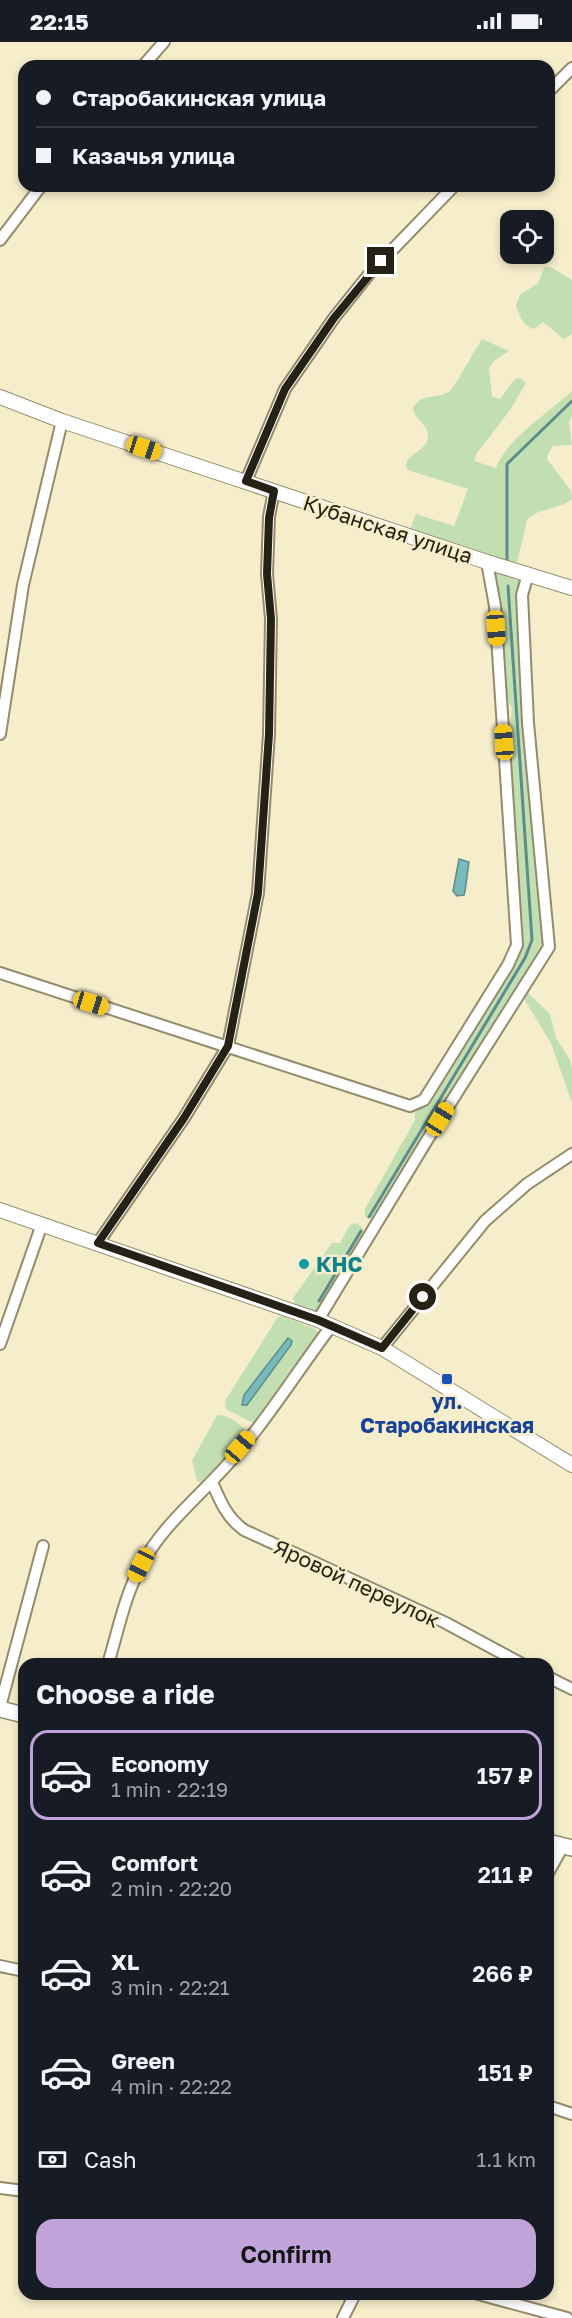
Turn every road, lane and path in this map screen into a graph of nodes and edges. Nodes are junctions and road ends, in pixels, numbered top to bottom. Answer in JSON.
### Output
{"nodes":[{"id":1,"x":164,"y":42,"type":"edge"},
{"id":2,"x":148,"y":60,"type":"edge"},
{"id":3,"x":572,"y":68,"type":"edge"},
{"id":4,"x":555,"y":85,"type":"edge"},
{"id":5,"x":36,"y":192,"type":"edge"},
{"id":6,"x":448,"y":192,"type":"edge"},
{"id":7,"x":0,"y":240,"type":"edge"},
{"id":8,"x":0,"y":397,"type":"edge"},
{"id":9,"x":62,"y":421,"type":"junction"},
{"id":10,"x":246,"y":481,"type":"junction"},
{"id":11,"x":274,"y":491,"type":"junction"},
{"id":12,"x":487,"y":562,"type":"junction"},
{"id":13,"x":528,"y":574,"type":"junction"},
{"id":14,"x":572,"y":588,"type":"edge"},
{"id":15,"x":0,"y":734,"type":"edge"},
{"id":16,"x":0,"y":973,"type":"edge"},
{"id":17,"x":228,"y":1046,"type":"junction"},
{"id":18,"x":572,"y":1154,"type":"edge"},
{"id":19,"x":0,"y":1210,"type":"edge"},
{"id":20,"x":42,"y":1224,"type":"junction"},
{"id":21,"x":98,"y":1243,"type":"junction"},
{"id":22,"x":318,"y":1320,"type":"junction"},
{"id":23,"x":332,"y":1325,"type":"junction"},
{"id":24,"x":0,"y":1344,"type":"edge"},
{"id":25,"x":382,"y":1348,"type":"junction"},
{"id":26,"x":572,"y":1465,"type":"edge"},
{"id":27,"x":212,"y":1482,"type":"junction"},
{"id":28,"x":43,"y":1546,"type":"dead end"},
{"id":29,"x":110,"y":1658,"type":"edge"},
{"id":30,"x":511,"y":1658,"type":"edge"},
{"id":31,"x":554,"y":1680,"type":"edge"},
{"id":32,"x":572,"y":1689,"type":"edge"},
{"id":33,"x":0,"y":1708,"type":"edge"},
{"id":34,"x":18,"y":1713,"type":"edge"},
{"id":35,"x":554,"y":1843,"type":"edge"},
{"id":36,"x":569,"y":1846,"type":"edge"},
{"id":37,"x":554,"y":1865,"type":"edge"},
{"id":38,"x":0,"y":1966,"type":"edge"},
{"id":39,"x":18,"y":1970,"type":"edge"},
{"id":40,"x":554,"y":2108,"type":"edge"},
{"id":41,"x":572,"y":2114,"type":"edge"},
{"id":42,"x":0,"y":2188,"type":"edge"},
{"id":43,"x":18,"y":2190,"type":"edge"},
{"id":44,"x":352,"y":2300,"type":"edge"},
{"id":45,"x":500,"y":2300,"type":"edge"},
{"id":46,"x":344,"y":2318,"type":"edge"},
{"id":47,"x":567,"y":2318,"type":"edge"}],
"edges":[{"from":1,"to":2,"type":"street"},
{"from":3,"to":4,"type":"street"},
{"from":5,"to":7,"type":"street"},
{"from":6,"to":10,"type":"street"},
{"from":8,"to":9,"type":"street","name":"Кубанская улица"},
{"from":9,"to":10,"type":"street","name":"Кубанская улица"},
{"from":9,"to":15,"type":"street"},
{"from":10,"to":11,"type":"street","name":"Кубанская улица"},
{"from":11,"to":12,"type":"street","name":"Кубанская улица"},
{"from":11,"to":17,"type":"street"},
{"from":12,"to":13,"type":"street","name":"Кубанская улица"},
{"from":12,"to":17,"type":"street"},
{"from":13,"to":14,"type":"street","name":"Кубанская улица"},
{"from":13,"to":22,"type":"street"},
{"from":16,"to":17,"type":"street"},
{"from":17,"to":21,"type":"street"},
{"from":18,"to":25,"type":"street"},
{"from":19,"to":20,"type":"street"},
{"from":20,"to":21,"type":"street"},
{"from":20,"to":24,"type":"street"},
{"from":21,"to":22,"type":"street"},
{"from":22,"to":23,"type":"street"},
{"from":23,"to":25,"type":"street"},
{"from":23,"to":27,"type":"street"},
{"from":25,"to":26,"type":"street"},
{"from":27,"to":29,"type":"street"},
{"from":27,"to":30,"type":"street","name":"Яровой переулок"},
{"from":28,"to":33,"type":"street"},
{"from":31,"to":32,"type":"street"},
{"from":33,"to":34,"type":"main road"},
{"from":35,"to":36,"type":"main road"},
{"from":36,"to":37,"type":"street"},
{"from":38,"to":39,"type":"street"},
{"from":40,"to":41,"type":"street"},
{"from":42,"to":43,"type":"street"},
{"from":44,"to":46,"type":"street"},
{"from":45,"to":47,"type":"street"}]}
